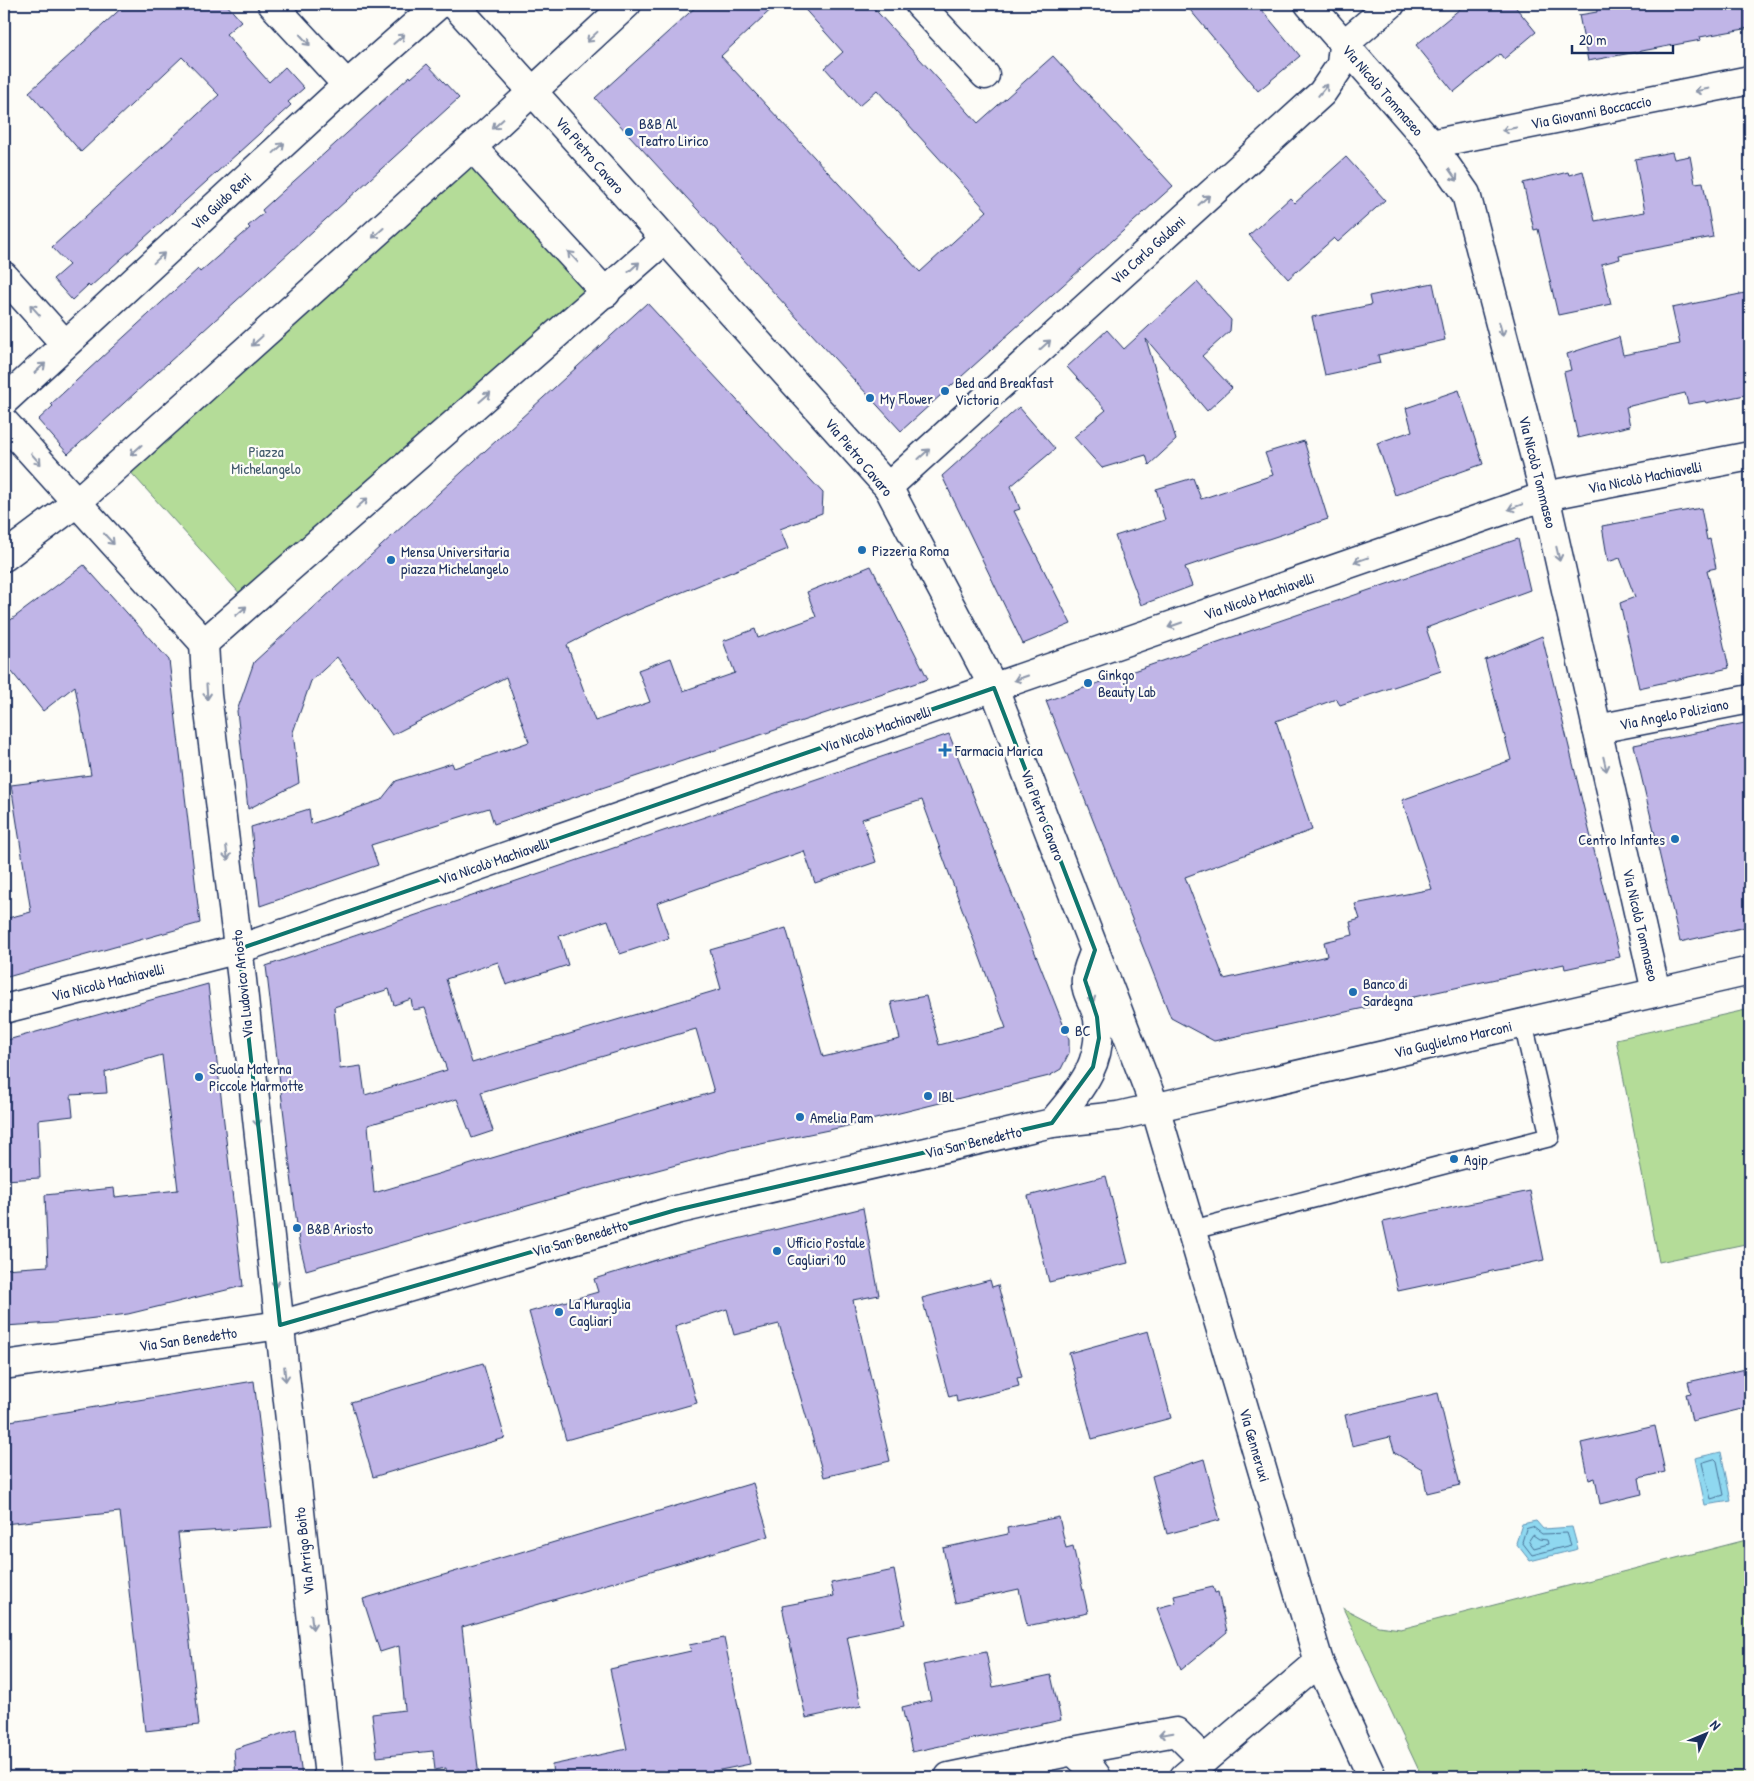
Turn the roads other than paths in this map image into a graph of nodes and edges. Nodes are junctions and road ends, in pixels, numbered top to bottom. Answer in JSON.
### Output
{"nodes":[{"id":1,"x":272,"y":4,"type":"edge"},
{"id":2,"x":439,"y":4,"type":"edge"},
{"id":3,"x":454,"y":4,"type":"edge"},
{"id":4,"x":627,"y":4,"type":"edge"},
{"id":5,"x":919,"y":4,"type":"edge"},
{"id":6,"x":1309,"y":4,"type":"edge"},
{"id":7,"x":1391,"y":4,"type":"edge"},
{"id":8,"x":1343,"y":45,"type":"junction"},
{"id":9,"x":985,"y":75,"type":"dead end"},
{"id":10,"x":1750,"y":80,"type":"edge"},
{"id":11,"x":347,"y":85,"type":"junction"},
{"id":12,"x":534,"y":91,"type":"junction"},
{"id":13,"x":1431,"y":144,"type":"junction"},
{"id":14,"x":472,"y":148,"type":"junction"},
{"id":15,"x":664,"y":240,"type":"junction"},
{"id":16,"x":4,"y":276,"type":"edge"},
{"id":17,"x":606,"y":293,"type":"junction"},
{"id":18,"x":66,"y":344,"type":"junction"},
{"id":19,"x":4,"y":401,"type":"edge"},
{"id":20,"x":4,"y":422,"type":"edge"},
{"id":21,"x":1750,"y":456,"type":"edge"},
{"id":22,"x":888,"y":487,"type":"junction"},
{"id":23,"x":1545,"y":496,"type":"junction"},
{"id":24,"x":76,"y":503,"type":"junction"},
{"id":25,"x":4,"y":557,"type":"edge"},
{"id":26,"x":204,"y":643,"type":"junction"},
{"id":27,"x":994,"y":688,"type":"junction"},
{"id":28,"x":1750,"y":699,"type":"edge"},
{"id":29,"x":1597,"y":729,"type":"junction"},
{"id":30,"x":239,"y":949,"type":"junction"},
{"id":31,"x":1095,"y":950,"type":"junction"},
{"id":32,"x":1750,"y":971,"type":"edge"},
{"id":33,"x":1656,"y":992,"type":"junction"},
{"id":34,"x":4,"y":1009,"type":"edge"},
{"id":35,"x":1523,"y":1023,"type":"junction"},
{"id":36,"x":1155,"y":1107,"type":"junction"},
{"id":37,"x":1052,"y":1123,"type":"junction"},
{"id":38,"x":1192,"y":1230,"type":"junction"},
{"id":39,"x":280,"y":1325,"type":"junction"},
{"id":40,"x":4,"y":1366,"type":"edge"},
{"id":41,"x":1319,"y":1662,"type":"junction"},
{"id":42,"x":1073,"y":1751,"type":"junction"},
{"id":43,"x":1194,"y":1768,"type":"edge"},
{"id":44,"x":329,"y":1777,"type":"edge"},
{"id":45,"x":949,"y":1777,"type":"edge"},
{"id":46,"x":1097,"y":1777,"type":"edge"},
{"id":47,"x":1372,"y":1777,"type":"edge"}],
"edges":[{"from":1,"to":11,"type":"street","one_way":true},
{"from":11,"to":2,"type":"street","name":"Via Guido Reni","one_way":true},
{"from":3,"to":12,"type":"street","name":"Via Pietro Cavaro"},
{"from":4,"to":12,"type":"street","one_way":true},
{"from":5,"to":9,"type":"street"},
{"from":6,"to":8,"type":"street","name":"Via Nicolò Tommaseo"},
{"from":7,"to":8,"type":"street"},
{"from":8,"to":13,"type":"street","name":"Via Nicolò Tommaseo"},
{"from":22,"to":8,"type":"street","name":"Via Carlo Goldoni","one_way":true},
{"from":10,"to":13,"type":"street","name":"Via Giovanni Boccaccio","one_way":true},
{"from":18,"to":11,"type":"street","name":"Via Guido Reni","one_way":true},
{"from":12,"to":14,"type":"street","one_way":true},
{"from":12,"to":15,"type":"street","name":"Via Pietro Cavaro"},
{"from":13,"to":23,"type":"street","name":"Via Nicolò Tommaseo","one_way":true},
{"from":17,"to":14,"type":"street","one_way":true},
{"from":14,"to":24,"type":"street","one_way":true},
{"from":17,"to":15,"type":"street","one_way":true},
{"from":15,"to":22,"type":"street","name":"Via Pietro Cavaro"},
{"from":18,"to":16,"type":"street","one_way":true},
{"from":26,"to":17,"type":"street","one_way":true},
{"from":19,"to":18,"type":"street","name":"Via Guido Reni","one_way":true},
{"from":20,"to":24,"type":"street","one_way":true},
{"from":21,"to":23,"type":"street","name":"Via Nicolò Machiavelli"},
{"from":22,"to":27,"type":"street","name":"Via Pietro Cavaro"},
{"from":23,"to":27,"type":"street","name":"Via Nicolò Machiavelli","one_way":true},
{"from":23,"to":29,"type":"street","name":"Via Nicolò Tommaseo","one_way":true},
{"from":24,"to":25,"type":"street"},
{"from":24,"to":26,"type":"street","one_way":true},
{"from":26,"to":30,"type":"street","name":"Via Ludovico Ariosto","one_way":true},
{"from":27,"to":30,"type":"street","name":"Via Nicolò Machiavelli"},
{"from":27,"to":31,"type":"street","name":"Via Pietro Cavaro"},
{"from":28,"to":29,"type":"street","name":"Via Angelo Poliziano"},
{"from":29,"to":33,"type":"street","name":"Via Nicolò Tommaseo","one_way":true},
{"from":30,"to":34,"type":"street","name":"Via Nicolò Machiavelli"},
{"from":30,"to":39,"type":"street","name":"Via Ludovico Ariosto","one_way":true},
{"from":31,"to":36,"type":"street","name":"Via Pietro Cavaro"},
{"from":31,"to":37,"type":"street","one_way":true},
{"from":32,"to":33,"type":"street","name":"Via Guglielmo Marconi"},
{"from":33,"to":35,"type":"street","name":"Via Guglielmo Marconi"},
{"from":35,"to":36,"type":"street","name":"Via Guglielmo Marconi"},
{"from":35,"to":38,"type":"lane"},
{"from":36,"to":37,"type":"street","name":"Via San Benedetto"},
{"from":36,"to":38,"type":"street","name":"Via Genneruxi"},
{"from":37,"to":39,"type":"street","name":"Via San Benedetto"},
{"from":38,"to":41,"type":"street","name":"Via Genneruxi"},
{"from":39,"to":40,"type":"street","name":"Via San Benedetto"},
{"from":39,"to":44,"type":"street","name":"Via Arrigo Boito","one_way":true},
{"from":41,"to":43,"type":"street"},
{"from":41,"to":47,"type":"street","name":"Via Genneruxi"},
{"from":43,"to":42,"type":"street","one_way":true},
{"from":42,"to":45,"type":"street"},
{"from":42,"to":46,"type":"street"}]}
